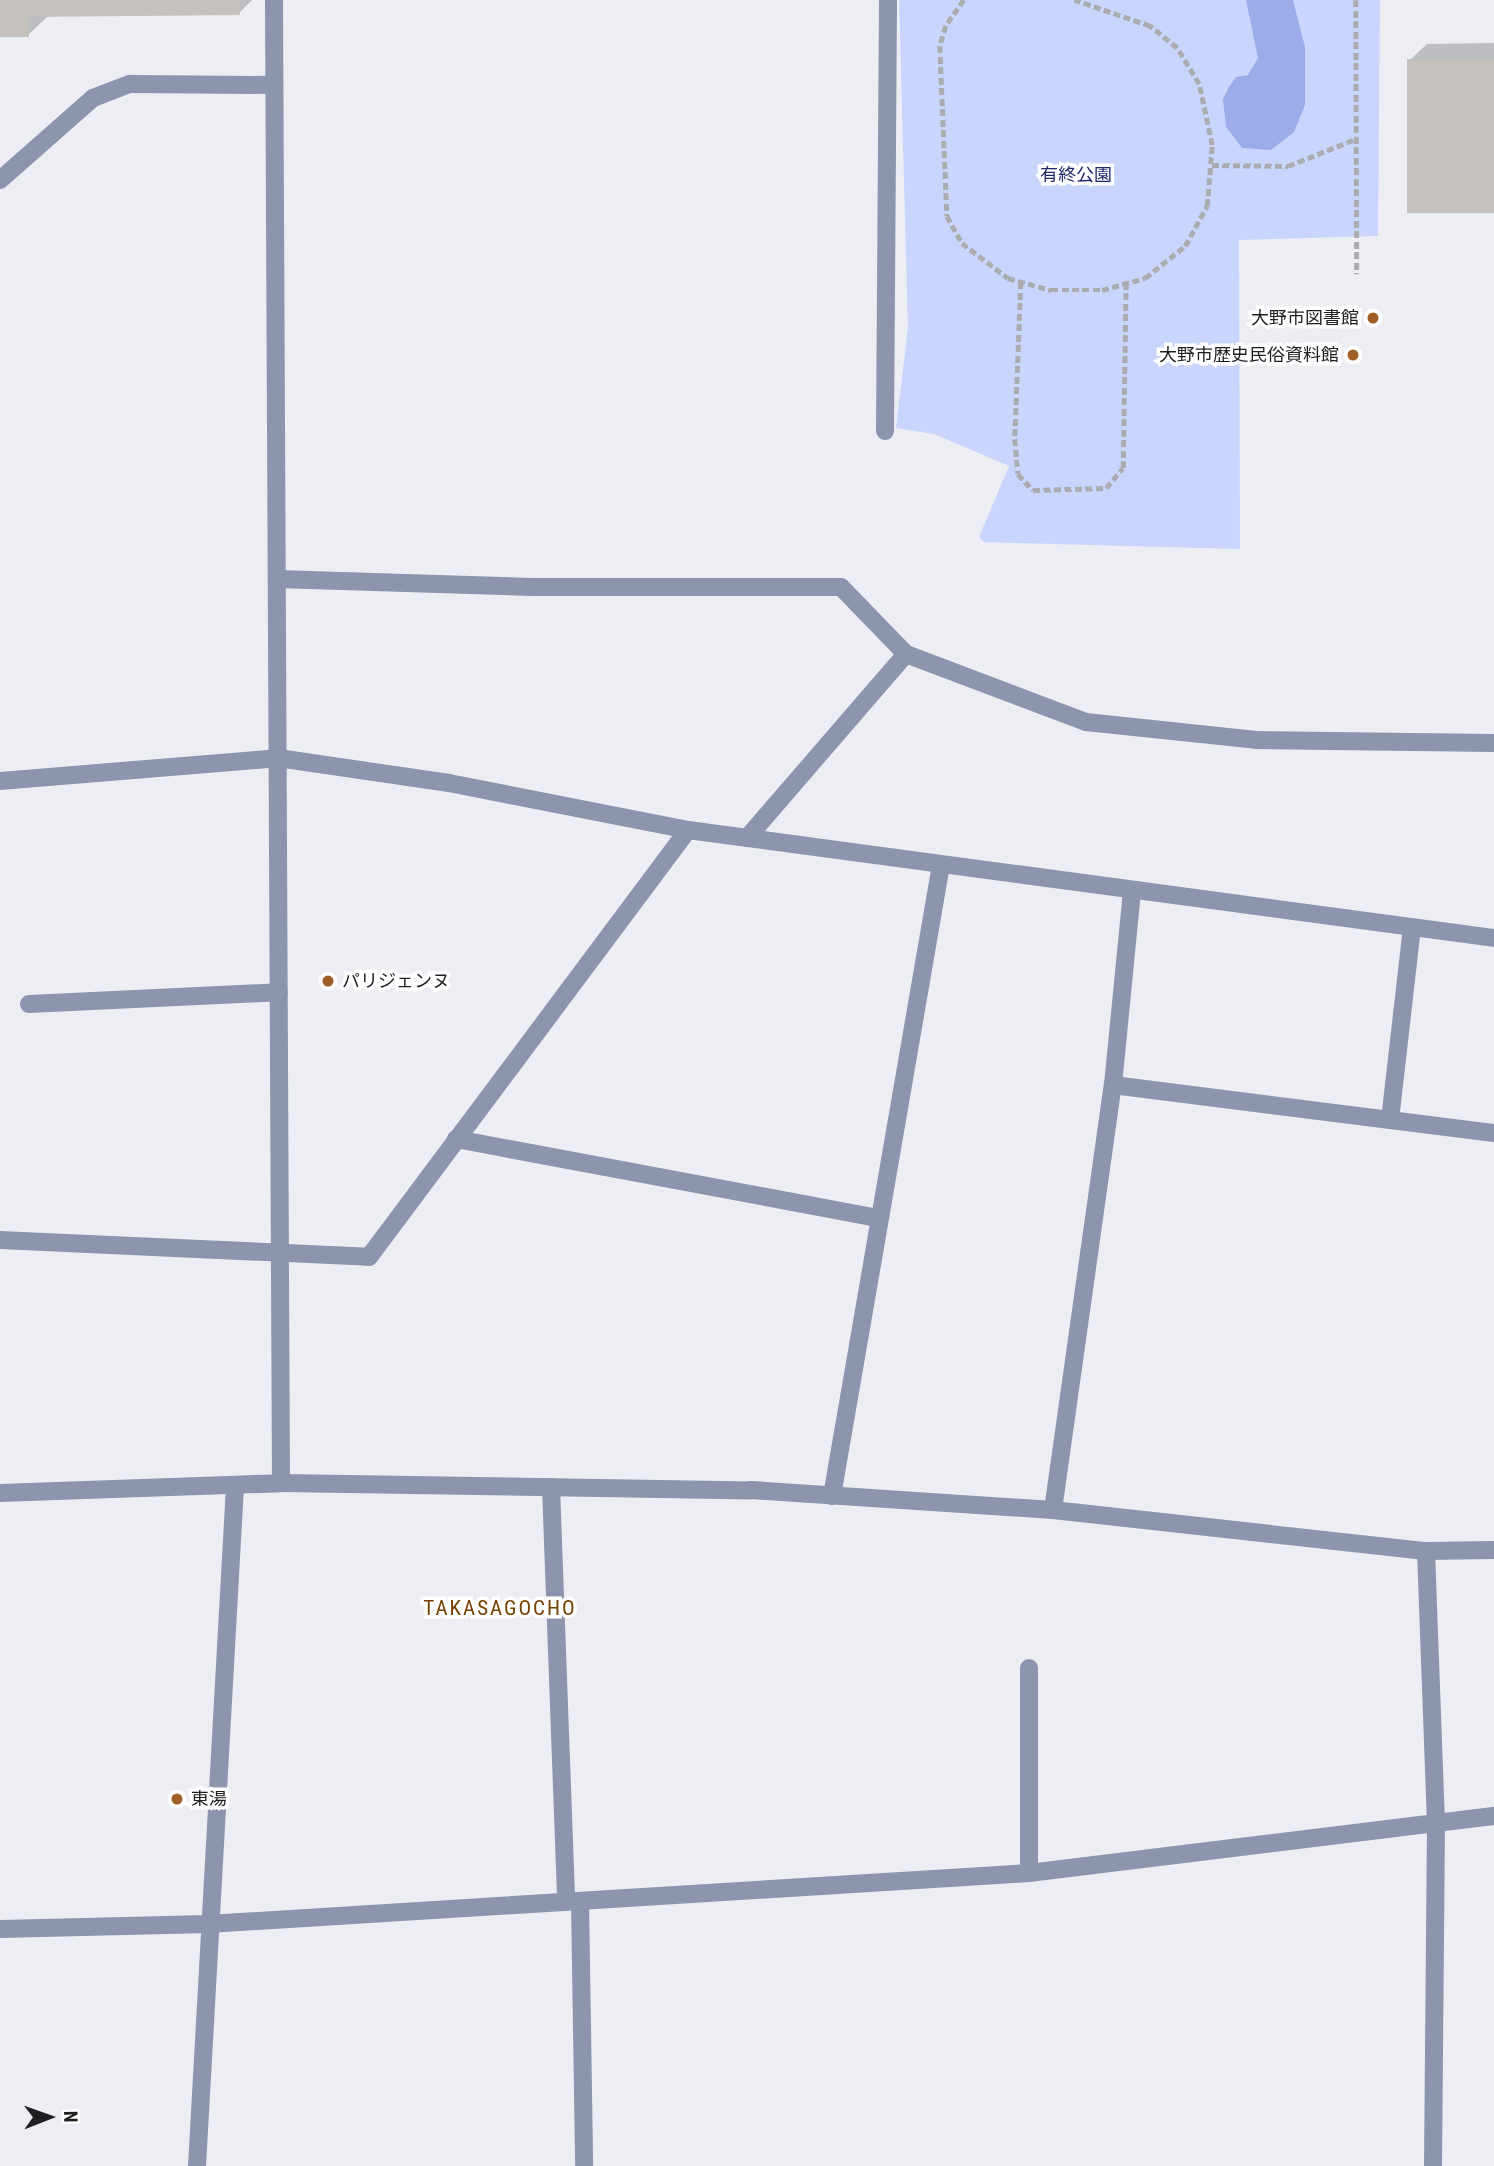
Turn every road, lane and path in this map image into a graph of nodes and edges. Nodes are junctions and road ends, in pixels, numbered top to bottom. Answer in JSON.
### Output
{"nodes":[{"id":1,"x":274,"y":0,"type":"edge"},
{"id":2,"x":888,"y":0,"type":"edge"},
{"id":3,"x":964,"y":0,"type":"edge"},
{"id":4,"x":1074,"y":0,"type":"edge"},
{"id":5,"x":1356,"y":0,"type":"edge"},
{"id":6,"x":274,"y":85,"type":"junction"},
{"id":7,"x":1358,"y":138,"type":"junction"},
{"id":8,"x":1212,"y":166,"type":"junction"},
{"id":9,"x":0,"y":180,"type":"edge"},
{"id":10,"x":1357,"y":274,"type":"dead end"},
{"id":11,"x":1021,"y":282,"type":"junction"},
{"id":12,"x":1126,"y":286,"type":"junction"},
{"id":13,"x":885,"y":430,"type":"dead end"},
{"id":14,"x":277,"y":579,"type":"junction"},
{"id":15,"x":906,"y":654,"type":"junction"},
{"id":16,"x":1494,"y":743,"type":"edge"},
{"id":17,"x":278,"y":758,"type":"junction"},
{"id":18,"x":0,"y":780,"type":"edge"},
{"id":19,"x":688,"y":830,"type":"junction"},
{"id":20,"x":747,"y":838,"type":"junction"},
{"id":21,"x":941,"y":865,"type":"junction"},
{"id":22,"x":1132,"y":891,"type":"junction"},
{"id":23,"x":1412,"y":928,"type":"junction"},
{"id":24,"x":1494,"y":938,"type":"edge"},
{"id":25,"x":279,"y":992,"type":"junction"},
{"id":26,"x":29,"y":1004,"type":"dead end"},
{"id":27,"x":1113,"y":1085,"type":"junction"},
{"id":28,"x":1390,"y":1120,"type":"junction"},
{"id":29,"x":1494,"y":1133,"type":"edge"},
{"id":30,"x":456,"y":1139,"type":"junction"},
{"id":31,"x":880,"y":1218,"type":"junction"},
{"id":32,"x":0,"y":1240,"type":"edge"},
{"id":33,"x":281,"y":1256,"type":"junction"},
{"id":34,"x":281,"y":1483,"type":"junction"},
{"id":35,"x":235,"y":1487,"type":"junction"},
{"id":36,"x":551,"y":1487,"type":"junction"},
{"id":37,"x":0,"y":1493,"type":"edge"},
{"id":38,"x":832,"y":1496,"type":"junction"},
{"id":39,"x":1053,"y":1510,"type":"junction"},
{"id":40,"x":1494,"y":1550,"type":"edge"},
{"id":41,"x":1426,"y":1551,"type":"junction"},
{"id":42,"x":1029,"y":1668,"type":"dead end"},
{"id":43,"x":1494,"y":1816,"type":"edge"},
{"id":44,"x":1436,"y":1822,"type":"junction"},
{"id":45,"x":1029,"y":1873,"type":"junction"},
{"id":46,"x":573,"y":1902,"type":"junction"},
{"id":47,"x":208,"y":1924,"type":"junction"},
{"id":48,"x":0,"y":1929,"type":"edge"},
{"id":49,"x":197,"y":2166,"type":"edge"},
{"id":50,"x":584,"y":2166,"type":"edge"},
{"id":51,"x":1433,"y":2166,"type":"edge"}],
"edges":[{"from":1,"to":6,"type":"street"},
{"from":2,"to":13,"type":"street"},
{"from":3,"to":11,"type":"path"},
{"from":4,"to":8,"type":"path"},
{"from":5,"to":7,"type":"path"},
{"from":6,"to":9,"type":"street"},
{"from":6,"to":14,"type":"street"},
{"from":7,"to":8,"type":"path"},
{"from":7,"to":10,"type":"path"},
{"from":8,"to":12,"type":"path"},
{"from":11,"to":12,"type":"path"},
{"from":11,"to":12,"type":"path"},
{"from":14,"to":15,"type":"street"},
{"from":14,"to":17,"type":"street"},
{"from":15,"to":16,"type":"street"},
{"from":15,"to":20,"type":"street"},
{"from":17,"to":18,"type":"street"},
{"from":17,"to":19,"type":"street"},
{"from":17,"to":25,"type":"street"},
{"from":19,"to":20,"type":"street"},
{"from":19,"to":30,"type":"street"},
{"from":20,"to":21,"type":"street"},
{"from":21,"to":22,"type":"street"},
{"from":21,"to":31,"type":"street"},
{"from":22,"to":23,"type":"street"},
{"from":22,"to":27,"type":"street"},
{"from":23,"to":24,"type":"street"},
{"from":23,"to":28,"type":"street"},
{"from":25,"to":26,"type":"street"},
{"from":25,"to":33,"type":"street"},
{"from":27,"to":28,"type":"street"},
{"from":27,"to":39,"type":"street"},
{"from":28,"to":29,"type":"street"},
{"from":30,"to":31,"type":"street"},
{"from":30,"to":33,"type":"street"},
{"from":31,"to":38,"type":"street"},
{"from":32,"to":33,"type":"street"},
{"from":33,"to":34,"type":"street"},
{"from":34,"to":35,"type":"street"},
{"from":34,"to":36,"type":"street"},
{"from":35,"to":37,"type":"street"},
{"from":35,"to":47,"type":"street"},
{"from":36,"to":38,"type":"street"},
{"from":36,"to":46,"type":"street"},
{"from":38,"to":39,"type":"street"},
{"from":39,"to":41,"type":"street"},
{"from":40,"to":41,"type":"street"},
{"from":41,"to":44,"type":"street"},
{"from":42,"to":45,"type":"street"},
{"from":43,"to":44,"type":"street"},
{"from":44,"to":45,"type":"street"},
{"from":44,"to":51,"type":"street"},
{"from":45,"to":46,"type":"street"},
{"from":46,"to":47,"type":"street"},
{"from":46,"to":50,"type":"street"},
{"from":47,"to":48,"type":"street"},
{"from":47,"to":49,"type":"street"}]}
